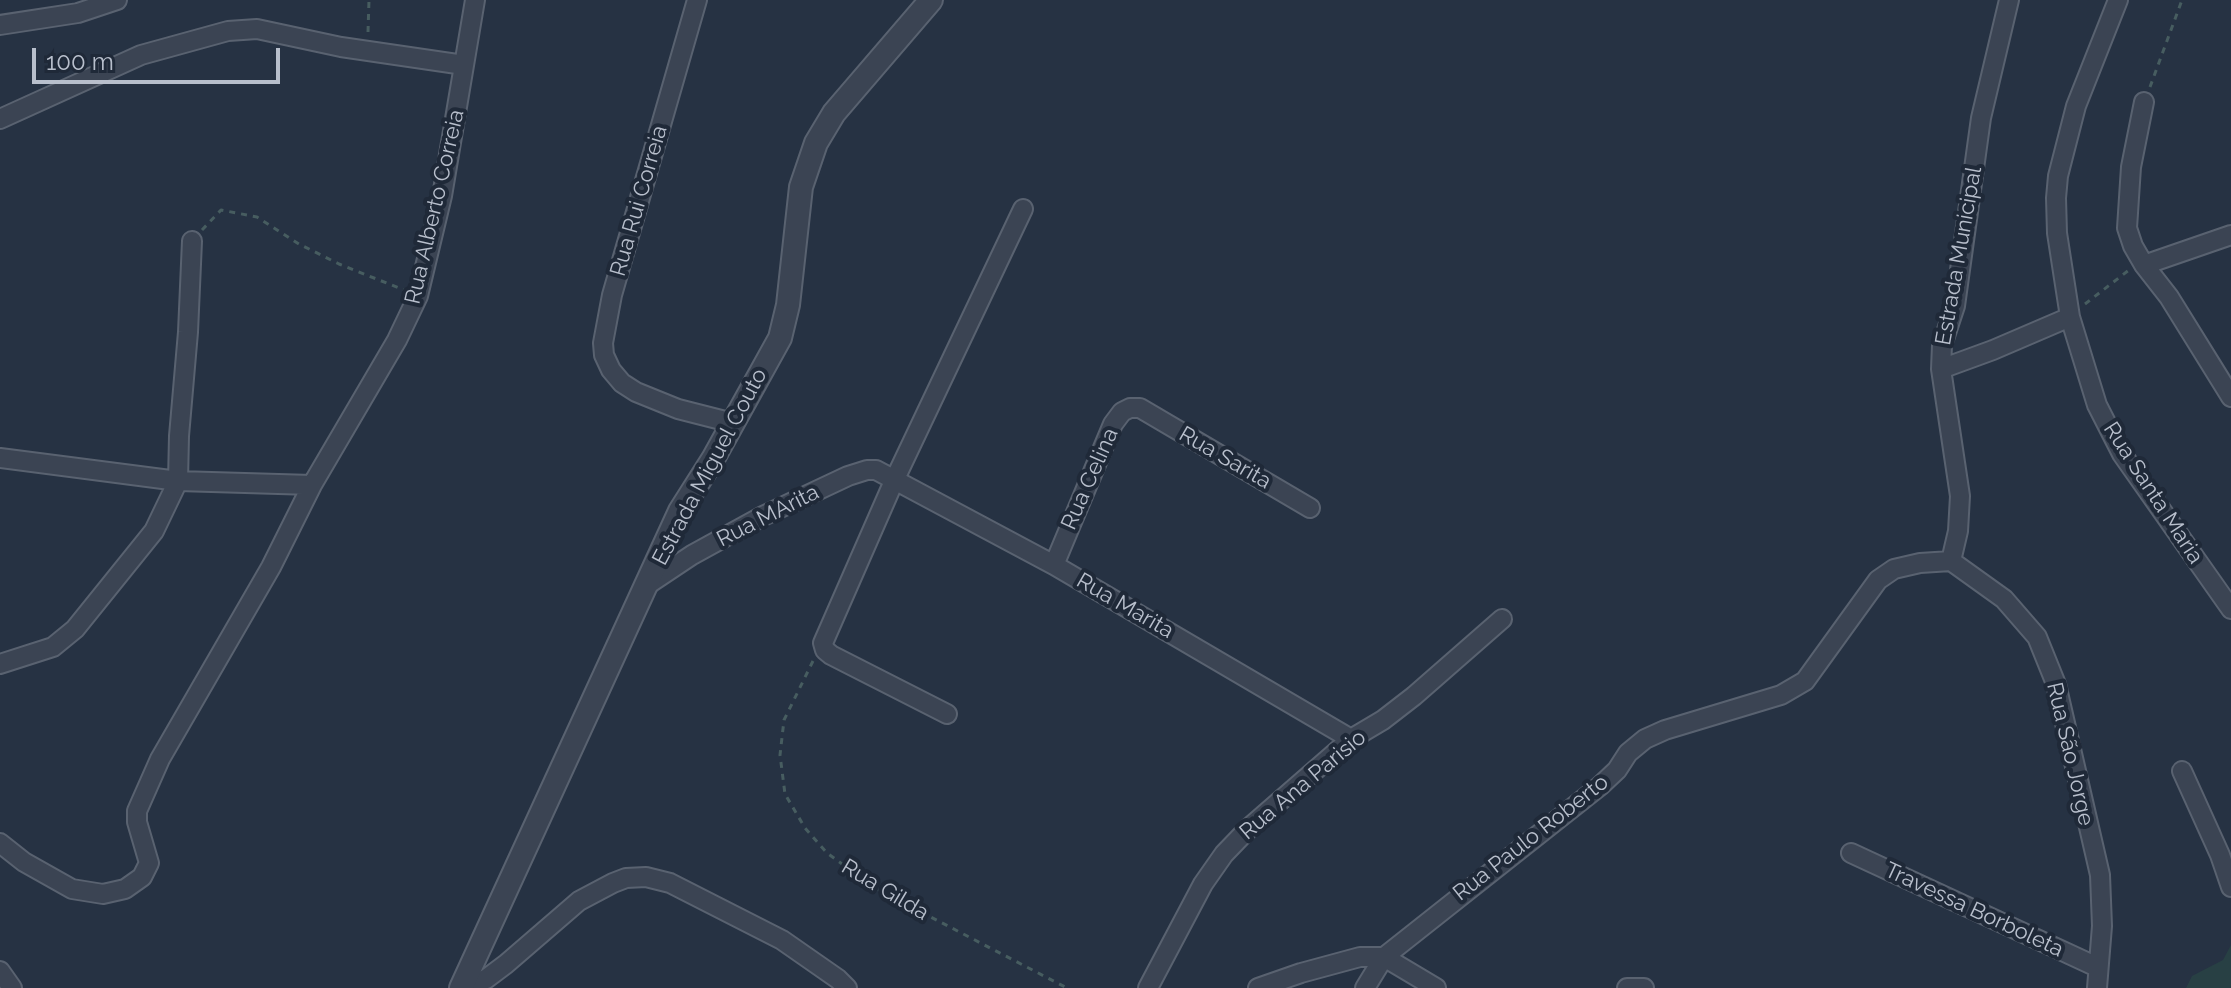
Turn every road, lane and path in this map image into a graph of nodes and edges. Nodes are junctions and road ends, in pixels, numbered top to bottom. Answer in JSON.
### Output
{"nodes":[{"id":1,"x":117,"y":0,"type":"edge"},
{"id":2,"x":369,"y":0,"type":"edge"},
{"id":3,"x":475,"y":0,"type":"edge"},
{"id":4,"x":697,"y":0,"type":"edge"},
{"id":5,"x":931,"y":0,"type":"edge"},
{"id":6,"x":2009,"y":0,"type":"edge"},
{"id":7,"x":2118,"y":0,"type":"edge"},
{"id":8,"x":2182,"y":0,"type":"edge"},
{"id":9,"x":0,"y":25,"type":"edge"},
{"id":10,"x":367,"y":50,"type":"junction"},
{"id":11,"x":464,"y":65,"type":"junction"},
{"id":12,"x":2144,"y":102,"type":"joint"},
{"id":13,"x":0,"y":119,"type":"edge"},
{"id":14,"x":1023,"y":209,"type":"dead end"},
{"id":15,"x":2231,"y":235,"type":"edge"},
{"id":16,"x":192,"y":241,"type":"joint"},
{"id":17,"x":2144,"y":265,"type":"junction"},
{"id":18,"x":418,"y":296,"type":"junction"},
{"id":19,"x":2070,"y":317,"type":"junction"},
{"id":20,"x":1941,"y":369,"type":"junction"},
{"id":21,"x":2231,"y":397,"type":"edge"},
{"id":22,"x":1140,"y":408,"type":"joint"},
{"id":23,"x":733,"y":423,"type":"junction"},
{"id":24,"x":0,"y":458,"type":"edge"},
{"id":25,"x":178,"y":481,"type":"junction"},
{"id":26,"x":894,"y":481,"type":"junction"},
{"id":27,"x":312,"y":485,"type":"junction"},
{"id":28,"x":1310,"y":508,"type":"dead end"},
{"id":29,"x":1951,"y":561,"type":"junction"},
{"id":30,"x":1054,"y":565,"type":"junction"},
{"id":31,"x":647,"y":585,"type":"junction"},
{"id":32,"x":2231,"y":609,"type":"edge"},
{"id":33,"x":1502,"y":619,"type":"dead end"},
{"id":34,"x":825,"y":638,"type":"junction"},
{"id":35,"x":0,"y":664,"type":"edge"},
{"id":36,"x":947,"y":714,"type":"dead end"},
{"id":37,"x":1351,"y":739,"type":"junction"},
{"id":38,"x":2182,"y":771,"type":"dead end"},
{"id":39,"x":0,"y":843,"type":"edge"},
{"id":40,"x":1851,"y":853,"type":"dead end"},
{"id":41,"x":2231,"y":887,"type":"edge"},
{"id":42,"x":1384,"y":957,"type":"junction"},
{"id":43,"x":2097,"y":967,"type":"junction"},
{"id":44,"x":0,"y":971,"type":"edge"},
{"id":45,"x":12,"y":988,"type":"edge"},
{"id":46,"x":462,"y":988,"type":"edge"},
{"id":47,"x":847,"y":988,"type":"edge"},
{"id":48,"x":1067,"y":988,"type":"edge"},
{"id":49,"x":1148,"y":988,"type":"edge"},
{"id":50,"x":1258,"y":988,"type":"edge"},
{"id":51,"x":1365,"y":988,"type":"edge"},
{"id":52,"x":1436,"y":988,"type":"edge"},
{"id":53,"x":1627,"y":988,"type":"edge"},
{"id":54,"x":1644,"y":988,"type":"edge"},
{"id":55,"x":2097,"y":988,"type":"edge"}],
"edges":[{"from":1,"to":9,"type":"street"},
{"from":2,"to":10,"type":"path"},
{"from":3,"to":11,"type":"street","name":"Rua Alberto Correia"},
{"from":4,"to":23,"type":"street","name":"Rua Rui Correia"},
{"from":5,"to":23,"type":"street","name":"Estrada Miguel Couto"},
{"from":6,"to":20,"type":"street","name":"Estrada Municipal"},
{"from":7,"to":19,"type":"street","name":"Rua Santa Maria"},
{"from":8,"to":12,"type":"path"},
{"from":10,"to":11,"type":"street"},
{"from":10,"to":13,"type":"street"},
{"from":11,"to":18,"type":"street","name":"Rua Alberto Correia"},
{"from":12,"to":17,"type":"street"},
{"from":14,"to":26,"type":"street"},
{"from":15,"to":17,"type":"street"},
{"from":16,"to":18,"type":"path"},
{"from":16,"to":25,"type":"street"},
{"from":17,"to":19,"type":"path"},
{"from":17,"to":21,"type":"street"},
{"from":18,"to":27,"type":"street","name":"Rua Alberto Correia"},
{"from":19,"to":20,"type":"street"},
{"from":19,"to":32,"type":"street","name":"Rua Santa Maria"},
{"from":20,"to":29,"type":"street","name":"Estrada Municipal"},
{"from":22,"to":28,"type":"street","name":"Rua Sarita"},
{"from":22,"to":30,"type":"street","name":"Rua Celina"},
{"from":23,"to":31,"type":"street","name":"Estrada Miguel Couto"},
{"from":24,"to":25,"type":"street"},
{"from":25,"to":27,"type":"street"},
{"from":25,"to":35,"type":"street"},
{"from":26,"to":30,"type":"street","name":"Rua Marita"},
{"from":26,"to":31,"type":"street","name":"Rua MArita"},
{"from":26,"to":34,"type":"street"},
{"from":27,"to":39,"type":"street","name":"Rua Alberto Correia"},
{"from":29,"to":42,"type":"street","name":"Rua Paulo Roberto"},
{"from":29,"to":43,"type":"street","name":"Rua São Jorge"},
{"from":30,"to":37,"type":"street","name":"Rua Marita"},
{"from":31,"to":46,"type":"street","name":"Estrada Miguel Couto"},
{"from":33,"to":37,"type":"street","name":"Rua Ana Parisio"},
{"from":34,"to":36,"type":"street"},
{"from":34,"to":48,"type":"path","name":"Rua Gilda"},
{"from":37,"to":49,"type":"street","name":"Rua Ana Parisio"},
{"from":38,"to":41,"type":"street"},
{"from":40,"to":43,"type":"street","name":"Travessa Borboleta"},
{"from":42,"to":50,"type":"street"},
{"from":42,"to":51,"type":"street"},
{"from":42,"to":52,"type":"street"},
{"from":43,"to":55,"type":"street","name":"Rua São Jorge"},
{"from":44,"to":45,"type":"street"},
{"from":46,"to":47,"type":"street"},
{"from":53,"to":54,"type":"street"}]}
